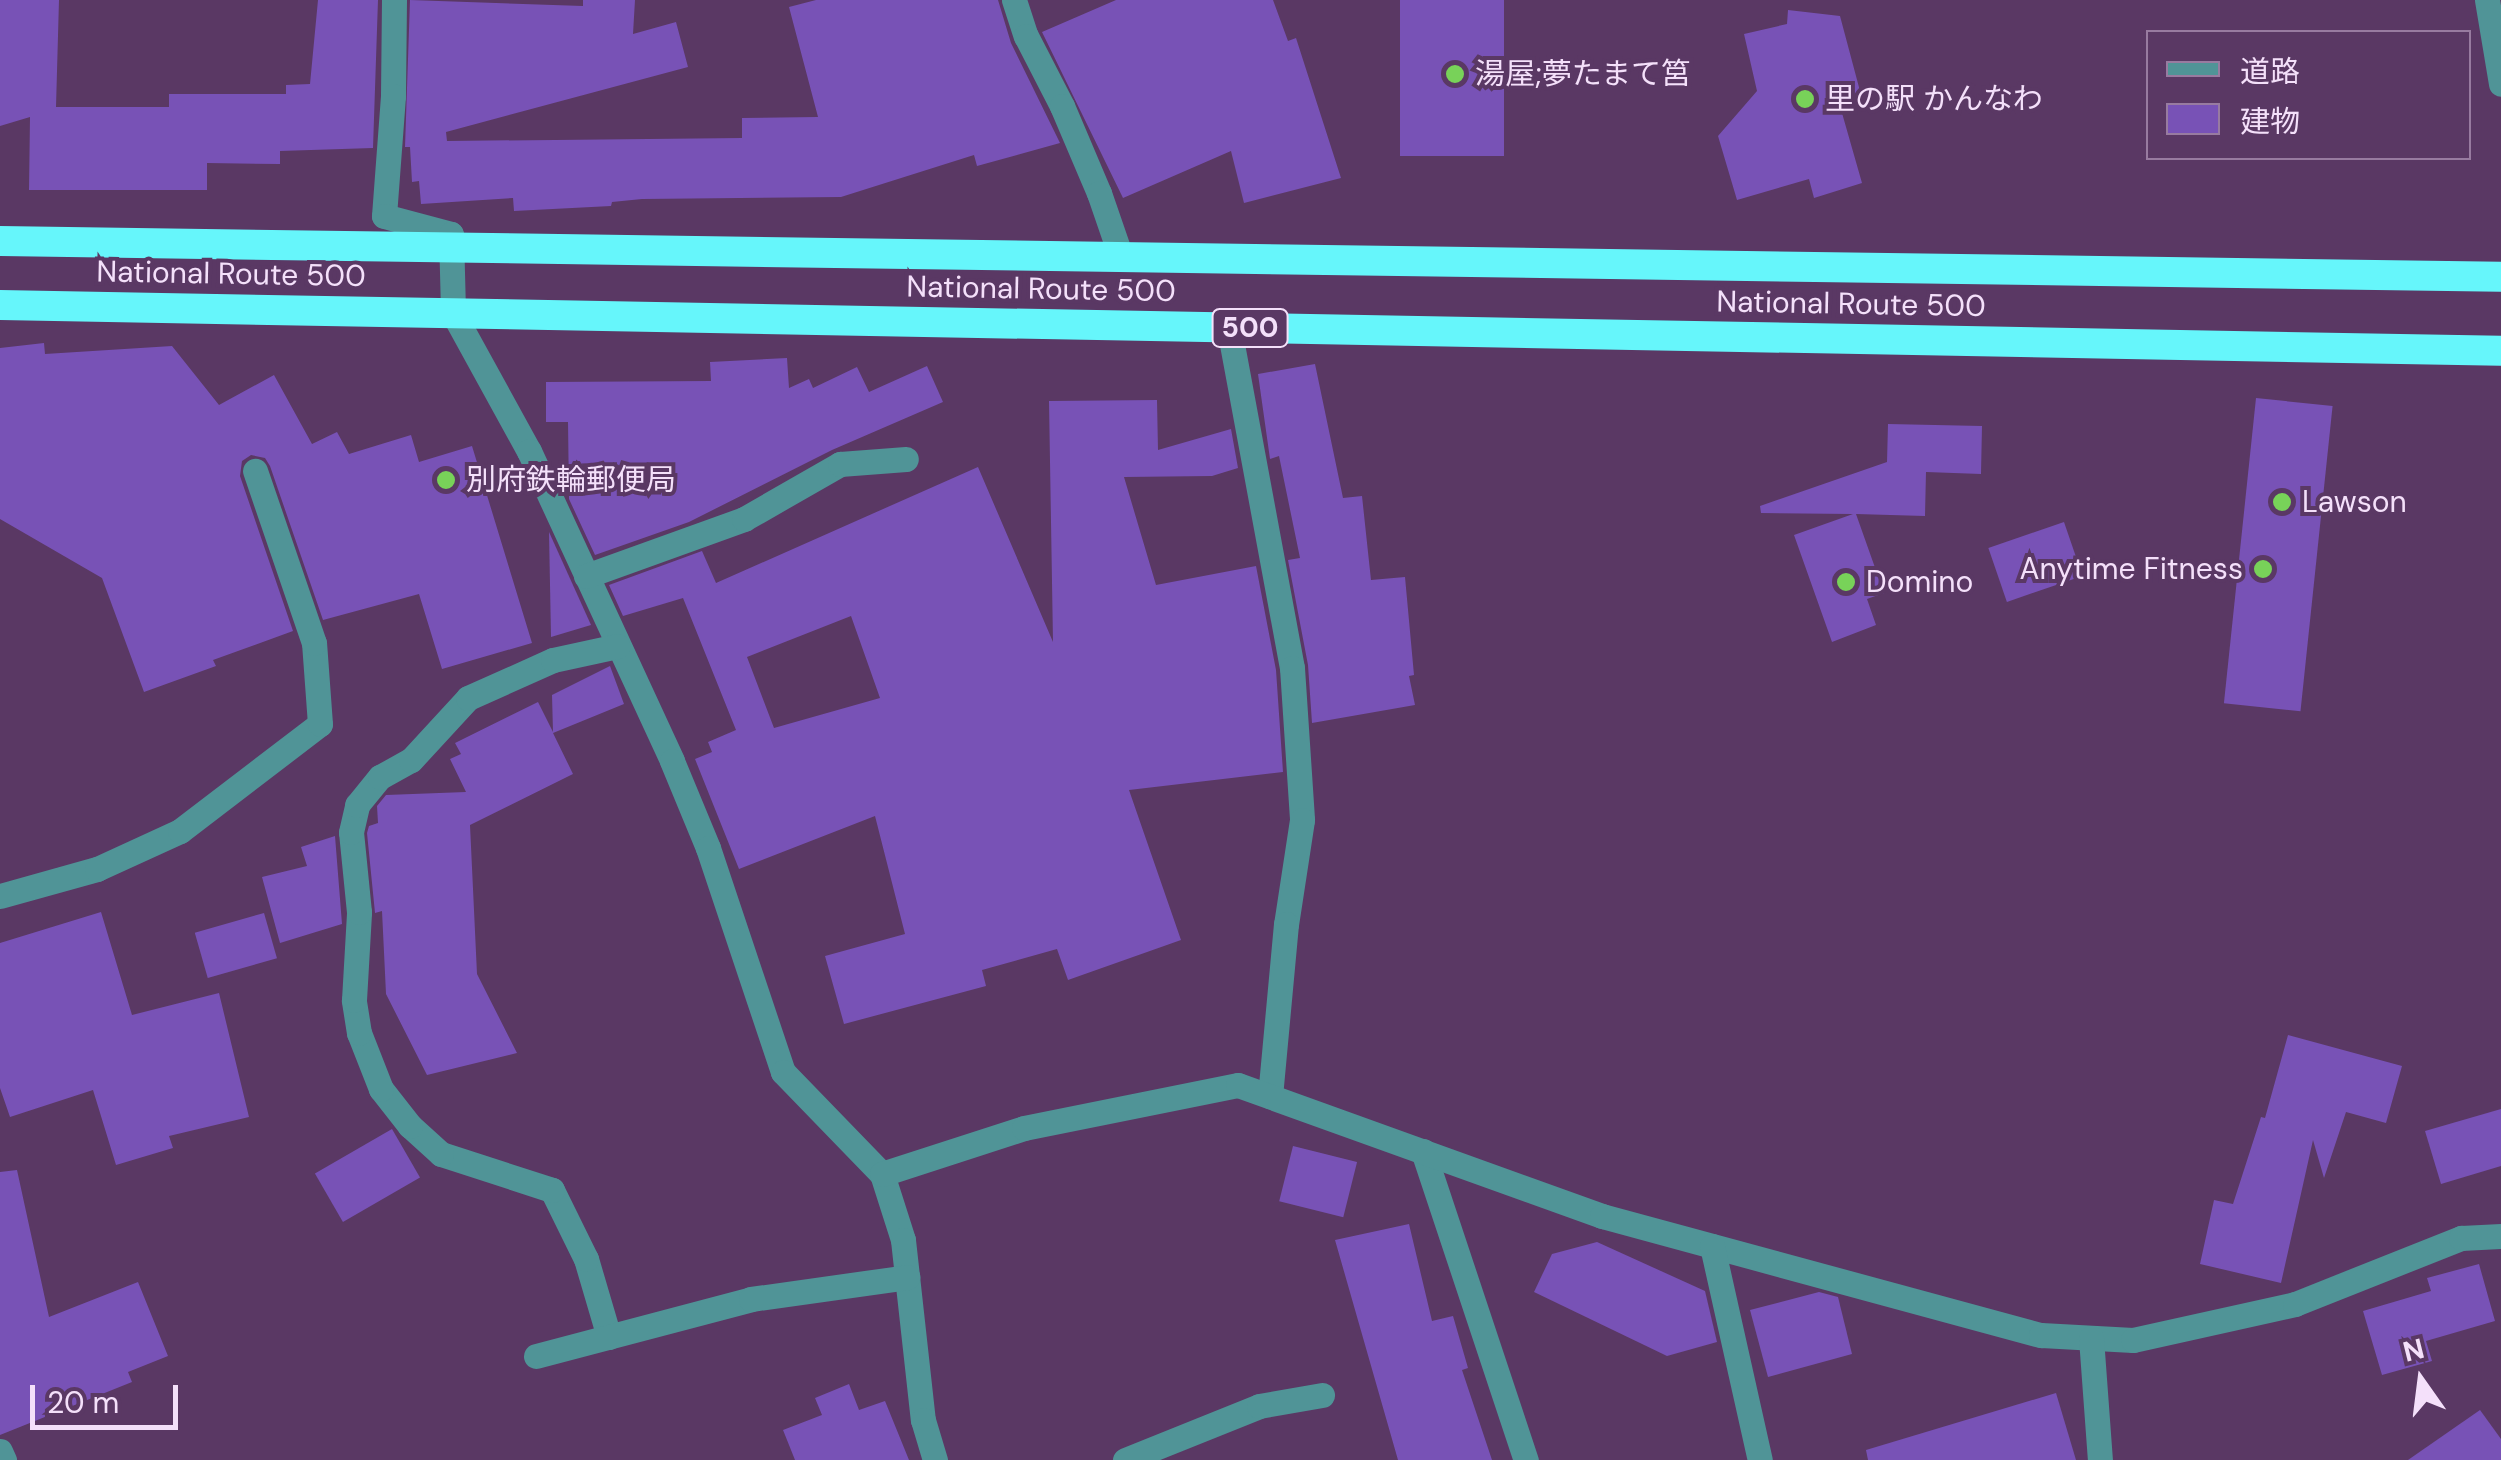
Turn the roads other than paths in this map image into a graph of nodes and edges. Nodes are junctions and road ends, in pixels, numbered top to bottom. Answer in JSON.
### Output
{"nodes":[{"id":1,"x":394,"y":0,"type":"edge"},
{"id":2,"x":1014,"y":0,"type":"edge"},
{"id":3,"x":2487,"y":0,"type":"edge"},
{"id":4,"x":2501,"y":84,"type":"edge"},
{"id":5,"x":0,"y":241,"type":"edge"},
{"id":6,"x":454,"y":247,"type":"junction"},
{"id":7,"x":1121,"y":257,"type":"junction"},
{"id":8,"x":2501,"y":277,"type":"edge"},
{"id":9,"x":0,"y":305,"type":"edge"},
{"id":10,"x":453,"y":313,"type":"junction"},
{"id":11,"x":1229,"y":328,"type":"junction"},
{"id":12,"x":2501,"y":351,"type":"edge"},
{"id":13,"x":906,"y":459,"type":"dead end"},
{"id":14,"x":255,"y":471,"type":"dead end"},
{"id":15,"x":586,"y":576,"type":"junction"},
{"id":16,"x":618,"y":646,"type":"junction"},
{"id":17,"x":0,"y":896,"type":"edge"},
{"id":18,"x":1270,"y":1096,"type":"junction"},
{"id":19,"x":1423,"y":1151,"type":"junction"},
{"id":20,"x":882,"y":1174,"type":"junction"},
{"id":21,"x":2501,"y":1236,"type":"edge"},
{"id":22,"x":1712,"y":1246,"type":"junction"},
{"id":23,"x":906,"y":1276,"type":"junction"},
{"id":24,"x":609,"y":1337,"type":"junction"},
{"id":25,"x":2091,"y":1338,"type":"junction"},
{"id":26,"x":536,"y":1356,"type":"dead end"},
{"id":27,"x":1322,"y":1395,"type":"dead end"},
{"id":28,"x":0,"y":1450,"type":"edge"},
{"id":29,"x":4,"y":1460,"type":"edge"},
{"id":30,"x":935,"y":1460,"type":"edge"},
{"id":31,"x":1126,"y":1460,"type":"edge"},
{"id":32,"x":1526,"y":1460,"type":"edge"},
{"id":33,"x":1760,"y":1460,"type":"edge"},
{"id":34,"x":2100,"y":1460,"type":"edge"}],
"edges":[{"from":1,"to":6,"type":"street"},
{"from":2,"to":7,"type":"street"},
{"from":3,"to":4,"type":"street"},
{"from":5,"to":6,"type":"highway","name":"National Route 500"},
{"from":6,"to":7,"type":"highway","name":"National Route 500"},
{"from":6,"to":10,"type":"street"},
{"from":7,"to":8,"type":"highway","name":"National Route 500"},
{"from":9,"to":10,"type":"highway","name":"National Route 500","number":"500"},
{"from":10,"to":11,"type":"highway","name":"National Route 500","number":"500"},
{"from":10,"to":15,"type":"street"},
{"from":11,"to":12,"type":"highway","name":"National Route 500","number":"500"},
{"from":11,"to":18,"type":"street"},
{"from":13,"to":15,"type":"street"},
{"from":14,"to":17,"type":"street"},
{"from":15,"to":16,"type":"street"},
{"from":16,"to":20,"type":"street"},
{"from":16,"to":24,"type":"street"},
{"from":18,"to":19,"type":"street"},
{"from":18,"to":20,"type":"street"},
{"from":19,"to":22,"type":"street"},
{"from":19,"to":32,"type":"street"},
{"from":20,"to":23,"type":"street"},
{"from":21,"to":25,"type":"street"},
{"from":22,"to":25,"type":"street"},
{"from":22,"to":33,"type":"street"},
{"from":23,"to":24,"type":"street"},
{"from":23,"to":30,"type":"street"},
{"from":24,"to":26,"type":"street"},
{"from":25,"to":34,"type":"street"},
{"from":27,"to":31,"type":"street"},
{"from":28,"to":29,"type":"street"}]}
